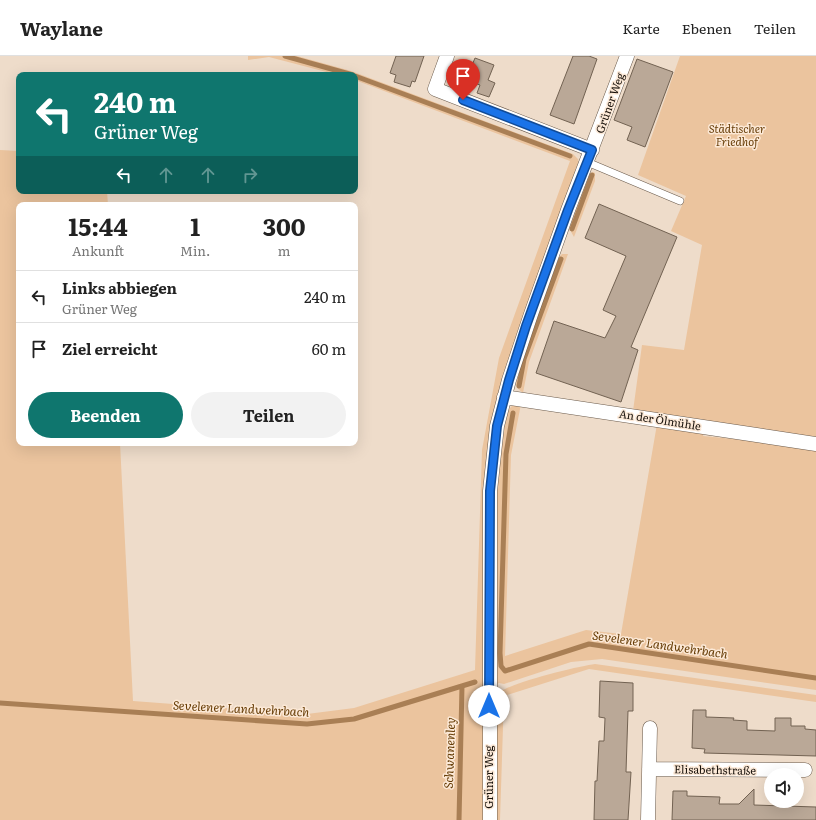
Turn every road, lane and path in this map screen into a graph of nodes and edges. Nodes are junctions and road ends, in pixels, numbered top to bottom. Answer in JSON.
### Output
{"nodes":[{"id":1,"x":447,"y":56,"type":"edge"},
{"id":2,"x":627,"y":56,"type":"edge"},
{"id":3,"x":590,"y":156,"type":"junction"},
{"id":4,"x":680,"y":201,"type":"dead end"},
{"id":5,"x":504,"y":397,"type":"junction"},
{"id":6,"x":816,"y":444,"type":"edge"},
{"id":7,"x":650,"y":728,"type":"dead end"},
{"id":8,"x":649,"y":769,"type":"junction"},
{"id":9,"x":805,"y":770,"type":"dead end"},
{"id":10,"x":490,"y":820,"type":"edge"},
{"id":11,"x":648,"y":820,"type":"edge"}],
"edges":[{"from":1,"to":3,"type":"street"},
{"from":2,"to":3,"type":"street","name":"Grüner Weg"},
{"from":3,"to":4,"type":"lane"},
{"from":3,"to":5,"type":"street","name":"Grüner Weg"},
{"from":5,"to":6,"type":"street","name":"An der Ölmühle"},
{"from":5,"to":10,"type":"street","name":"Grüner Weg"},
{"from":7,"to":8,"type":"street"},
{"from":8,"to":9,"type":"street","name":"Elisabethstraße"},
{"from":8,"to":11,"type":"street"}]}
